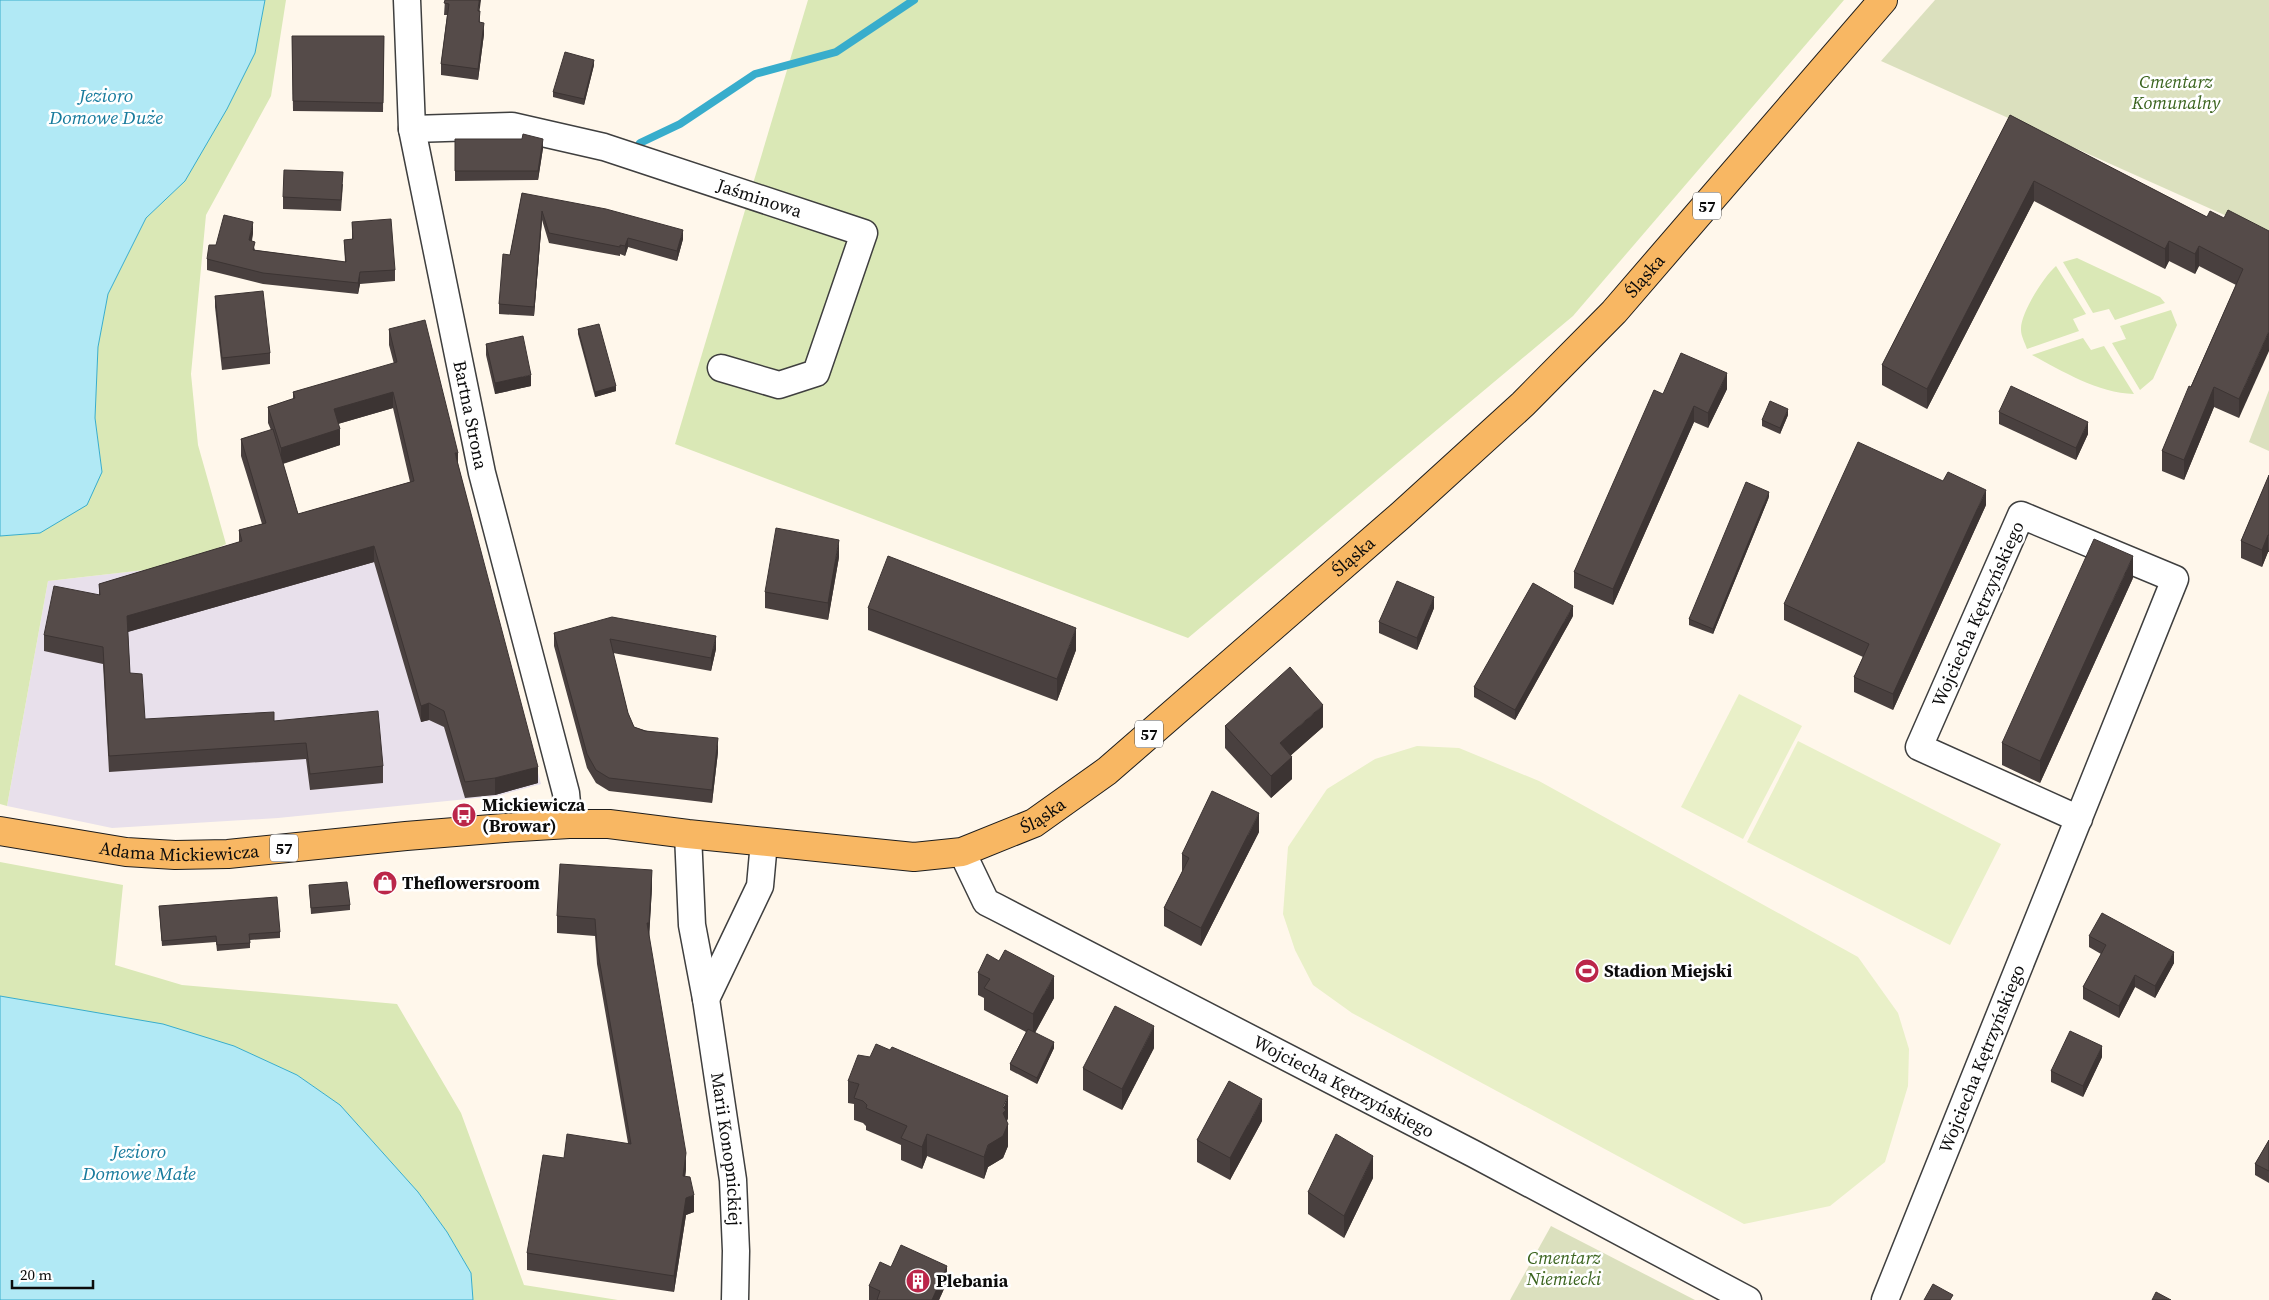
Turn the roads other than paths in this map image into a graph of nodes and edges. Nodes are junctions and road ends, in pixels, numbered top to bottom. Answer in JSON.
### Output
{"nodes":[{"id":1,"x":407,"y":0,"type":"edge"},
{"id":2,"x":1883,"y":0,"type":"edge"},
{"id":3,"x":412,"y":129,"type":"junction"},
{"id":4,"x":721,"y":368,"type":"dead end"},
{"id":5,"x":2080,"y":819,"type":"junction"},
{"id":6,"x":569,"y":824,"type":"junction"},
{"id":7,"x":0,"y":831,"type":"edge"},
{"id":8,"x":688,"y":834,"type":"junction"},
{"id":9,"x":764,"y":842,"type":"junction"},
{"id":10,"x":962,"y":852,"type":"junction"},
{"id":11,"x":706,"y":999,"type":"junction"},
{"id":12,"x":735,"y":1300,"type":"edge"},
{"id":13,"x":1748,"y":1300,"type":"edge"},
{"id":14,"x":1885,"y":1300,"type":"edge"}],
"edges":[{"from":1,"to":3,"type":"street","name":"Bartna Strona"},
{"from":2,"to":10,"type":"main road","name":"Śląska","number":"57"},
{"from":3,"to":4,"type":"street","name":"Jaśminowa"},
{"from":3,"to":6,"type":"street","name":"Bartna Strona"},
{"from":5,"to":5,"type":"street","name":"Wojciecha Kętrzyńskiego"},
{"from":5,"to":14,"type":"street","name":"Wojciecha Kętrzyńskiego"},
{"from":6,"to":7,"type":"main road","name":"Adama Mickiewicza","number":"57"},
{"from":6,"to":8,"type":"main road","name":"Adama Mickiewicza","number":"57"},
{"from":8,"to":9,"type":"main road","name":"Śląska","number":"57"},
{"from":8,"to":11,"type":"street","name":"Marii Konopnickiej"},
{"from":9,"to":10,"type":"main road","name":"Śląska","number":"57"},
{"from":9,"to":11,"type":"street"},
{"from":10,"to":13,"type":"street","name":"Wojciecha Kętrzyńskiego"},
{"from":11,"to":12,"type":"street","name":"Marii Konopnickiej"}]}
